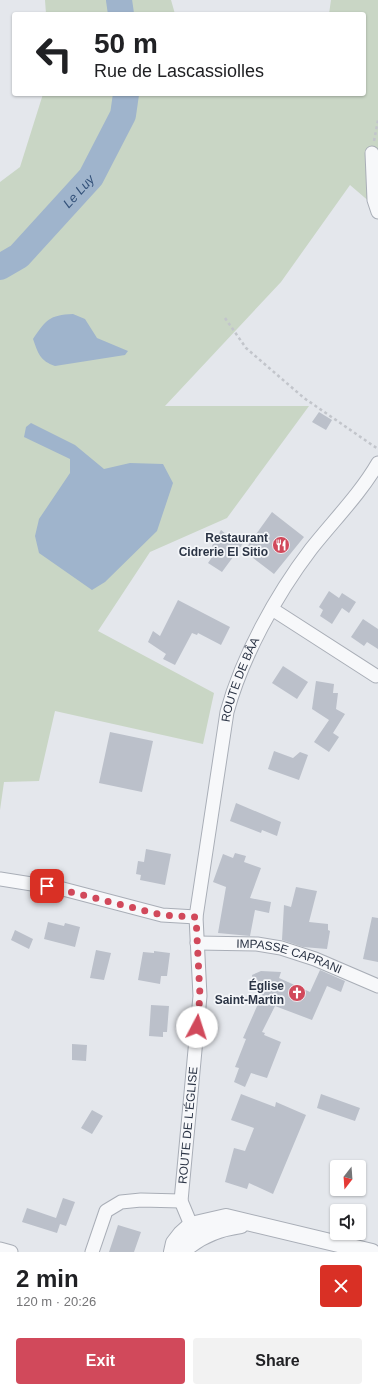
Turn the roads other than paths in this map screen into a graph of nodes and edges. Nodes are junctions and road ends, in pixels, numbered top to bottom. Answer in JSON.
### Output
{"nodes":[{"id":1,"x":372,"y":153,"type":"road end"},
{"id":2,"x":378,"y":212,"type":"edge"},
{"id":3,"x":378,"y":463,"type":"edge"},
{"id":4,"x":374,"y":480,"type":"edge"},
{"id":5,"x":272,"y":609,"type":"junction"},
{"id":6,"x":376,"y":676,"type":"dead end"},
{"id":7,"x":0,"y":879,"type":"edge"},
{"id":8,"x":196,"y":917,"type":"junction"},
{"id":9,"x":197,"y":943,"type":"junction"},
{"id":10,"x":378,"y":986,"type":"edge"},
{"id":11,"x":181,"y":1201,"type":"junction"},
{"id":12,"x":196,"y":1231,"type":"junction"},
{"id":13,"x":0,"y":1249,"type":"edge"},
{"id":14,"x":11,"y":1252,"type":"edge"},
{"id":15,"x":92,"y":1252,"type":"edge"},
{"id":16,"x":172,"y":1252,"type":"edge"},
{"id":17,"x":182,"y":1252,"type":"edge"},
{"id":18,"x":372,"y":1252,"type":"edge"}],
"edges":[{"from":1,"to":2,"type":"street"},
{"from":3,"to":4,"type":"street","name":"ROUTE DE BÂA"},
{"from":4,"to":5,"type":"street","name":"ROUTE DE BÂA"},
{"from":5,"to":6,"type":"street"},
{"from":5,"to":8,"type":"street","name":"ROUTE DE BÂA"},
{"from":7,"to":8,"type":"street"},
{"from":8,"to":9,"type":"street","name":"ROUTE DE L'ÉGLISE"},
{"from":9,"to":10,"type":"street","name":"IMPASSE CAPRANI"},
{"from":9,"to":11,"type":"street","name":"ROUTE DE L'ÉGLISE"},
{"from":11,"to":12,"type":"street","name":"ROUTE DE L'ÉGLISE"},
{"from":11,"to":15,"type":"street"},
{"from":12,"to":16,"type":"street"},
{"from":12,"to":17,"type":"street"},
{"from":12,"to":18,"type":"street"},
{"from":13,"to":14,"type":"street"}]}
